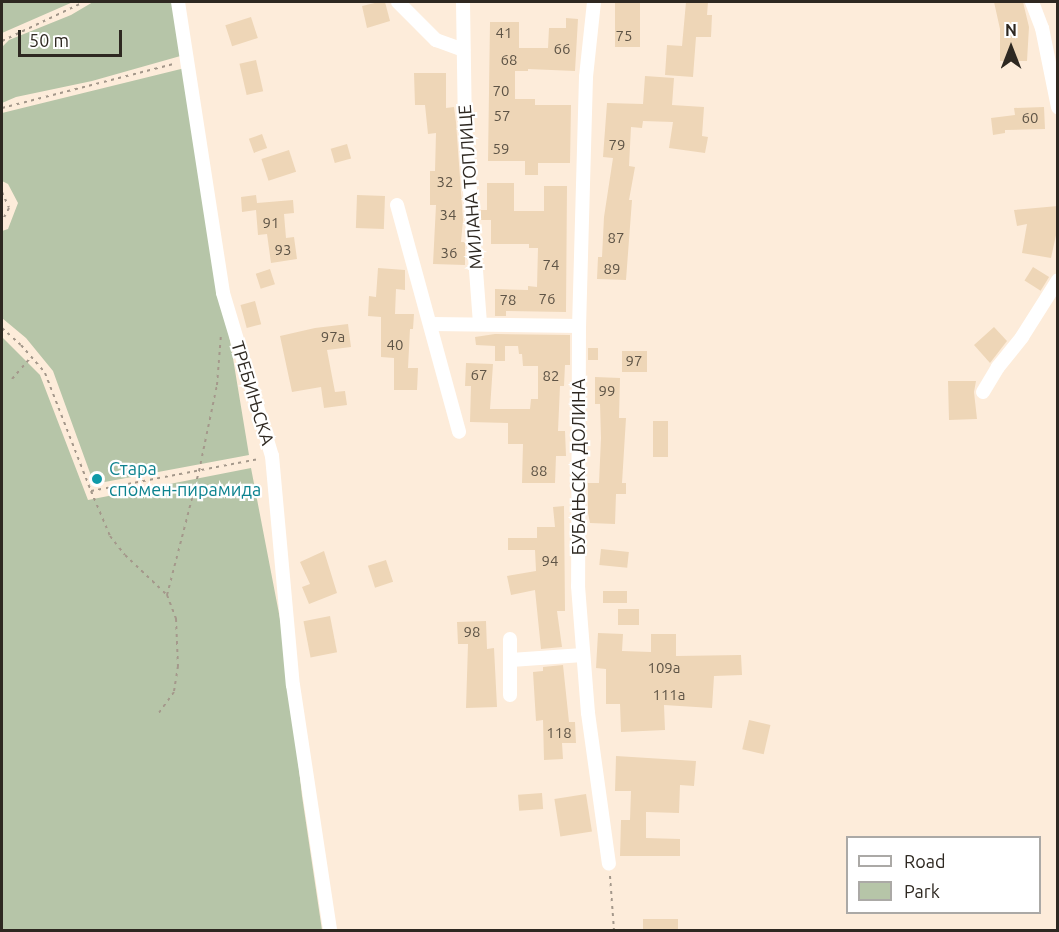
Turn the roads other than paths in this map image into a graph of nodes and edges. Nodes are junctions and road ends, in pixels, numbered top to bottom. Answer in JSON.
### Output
{"nodes":[{"id":1,"x":178,"y":2,"type":"edge"},
{"id":2,"x":398,"y":2,"type":"edge"},
{"id":3,"x":463,"y":2,"type":"edge"},
{"id":4,"x":594,"y":2,"type":"edge"},
{"id":5,"x":1032,"y":2,"type":"edge"},
{"id":6,"x":463,"y":50,"type":"junction"},
{"id":7,"x":1058,"y":107,"type":"edge"},
{"id":8,"x":397,"y":205,"type":"dead end"},
{"id":9,"x":1058,"y":280,"type":"edge"},
{"id":10,"x":480,"y":323,"type":"junction"},
{"id":11,"x":431,"y":324,"type":"junction"},
{"id":12,"x":579,"y":326,"type":"junction"},
{"id":13,"x":983,"y":392,"type":"dead end"},
{"id":14,"x":459,"y":432,"type":"dead end"},
{"id":15,"x":510,"y":639,"type":"dead end"},
{"id":16,"x":583,"y":655,"type":"junction"},
{"id":17,"x":511,"y":660,"type":"junction"},
{"id":18,"x":510,"y":695,"type":"dead end"},
{"id":19,"x":609,"y":864,"type":"road end"},
{"id":20,"x":330,"y":930,"type":"edge"}],
"edges":[{"from":1,"to":20,"type":"street","name":"ТРЕБИЊСКА"},
{"from":2,"to":6,"type":"street"},
{"from":3,"to":6,"type":"street","name":"МИЛАНА ТОПЛИЦЕ"},
{"from":4,"to":12,"type":"street","name":"БУБАЊСКА ДОЛИНА"},
{"from":5,"to":7,"type":"street"},
{"from":6,"to":10,"type":"street","name":"МИЛАНА ТОПЛИЦЕ"},
{"from":8,"to":11,"type":"street"},
{"from":9,"to":13,"type":"street"},
{"from":10,"to":11,"type":"street"},
{"from":10,"to":12,"type":"street"},
{"from":11,"to":14,"type":"street"},
{"from":12,"to":16,"type":"street","name":"БУБАЊСКА ДОЛИНА"},
{"from":15,"to":17,"type":"street"},
{"from":16,"to":17,"type":"street"},
{"from":16,"to":19,"type":"street","name":"БУБАЊСКА ДОЛИНА"},
{"from":17,"to":18,"type":"street"}]}
